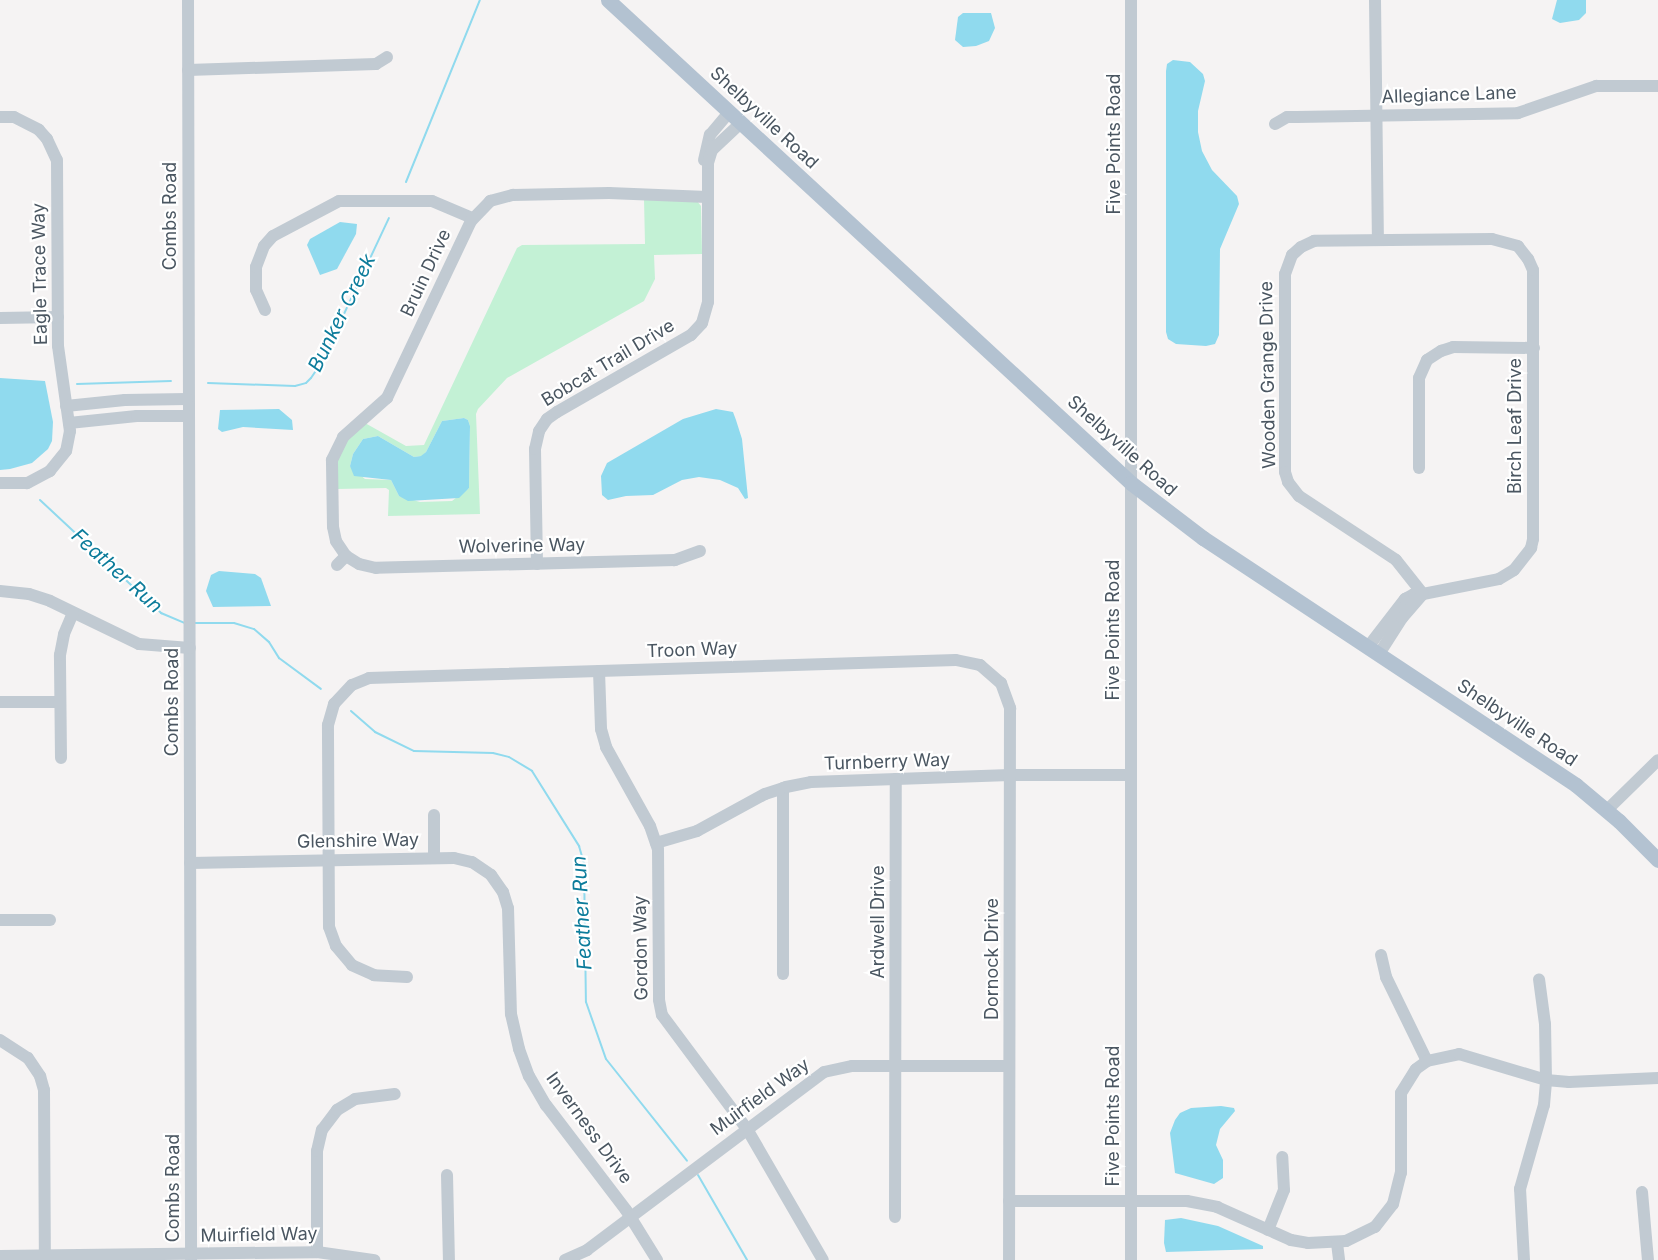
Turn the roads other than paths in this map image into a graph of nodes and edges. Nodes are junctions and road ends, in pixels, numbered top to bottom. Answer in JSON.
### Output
{"nodes":[{"id":1,"x":188,"y":0,"type":"edge"},
{"id":2,"x":608,"y":0,"type":"edge"},
{"id":3,"x":1131,"y":0,"type":"edge"},
{"id":4,"x":1375,"y":0,"type":"edge"},
{"id":5,"x":387,"y":57,"type":"dead end"},
{"id":6,"x":188,"y":70,"type":"junction"},
{"id":7,"x":1658,"y":86,"type":"edge"},
{"id":8,"x":729,"y":112,"type":"junction"},
{"id":9,"x":1375,"y":116,"type":"junction"},
{"id":10,"x":0,"y":117,"type":"edge"},
{"id":11,"x":741,"y":123,"type":"junction"},
{"id":12,"x":1275,"y":124,"type":"dead end"},
{"id":13,"x":707,"y":197,"type":"junction"},
{"id":14,"x":472,"y":218,"type":"junction"},
{"id":15,"x":1378,"y":240,"type":"junction"},
{"id":16,"x":264,"y":310,"type":"dead end"},
{"id":17,"x":58,"y":317,"type":"junction"},
{"id":18,"x":0,"y":318,"type":"edge"},
{"id":19,"x":1534,"y":348,"type":"junction"},
{"id":20,"x":187,"y":399,"type":"junction"},
{"id":21,"x":66,"y":406,"type":"junction"},
{"id":22,"x":187,"y":416,"type":"junction"},
{"id":23,"x":69,"y":423,"type":"junction"},
{"id":24,"x":1419,"y":468,"type":"dead end"},
{"id":25,"x":0,"y":483,"type":"edge"},
{"id":26,"x":1131,"y":483,"type":"junction"},
{"id":27,"x":700,"y":551,"type":"dead end"},
{"id":28,"x":342,"y":560,"type":"joint"},
{"id":29,"x":537,"y":564,"type":"junction"},
{"id":30,"x":0,"y":591,"type":"edge"},
{"id":31,"x":1423,"y":596,"type":"junction"},
{"id":32,"x":73,"y":612,"type":"junction"},
{"id":33,"x":190,"y":641,"type":"junction"},
{"id":34,"x":1374,"y":651,"type":"junction"},
{"id":35,"x":983,"y":667,"type":"joint"},
{"id":36,"x":598,"y":671,"type":"junction"},
{"id":37,"x":0,"y":702,"type":"edge"},
{"id":38,"x":59,"y":702,"type":"junction"},
{"id":39,"x":61,"y":758,"type":"dead end"},
{"id":40,"x":1658,"y":760,"type":"edge"},
{"id":41,"x":1010,"y":775,"type":"junction"},
{"id":42,"x":1131,"y":775,"type":"junction"},
{"id":43,"x":896,"y":779,"type":"junction"},
{"id":44,"x":783,"y":788,"type":"junction"},
{"id":45,"x":1607,"y":810,"type":"junction"},
{"id":46,"x":434,"y":815,"type":"dead end"},
{"id":47,"x":656,"y":843,"type":"junction"},
{"id":48,"x":434,"y":858,"type":"junction"},
{"id":49,"x":328,"y":860,"type":"junction"},
{"id":50,"x":1658,"y":860,"type":"edge"},
{"id":51,"x":190,"y":863,"type":"junction"},
{"id":52,"x":507,"y":902,"type":"joint"},
{"id":53,"x":0,"y":920,"type":"edge"},
{"id":54,"x":50,"y":920,"type":"dead end"},
{"id":55,"x":1381,"y":955,"type":"dead end"},
{"id":56,"x":783,"y":974,"type":"dead end"},
{"id":57,"x":407,"y":977,"type":"dead end"},
{"id":58,"x":1539,"y":979,"type":"dead end"},
{"id":59,"x":0,"y":1040,"type":"edge"},
{"id":60,"x":1427,"y":1060,"type":"junction"},
{"id":61,"x":896,"y":1065,"type":"junction"},
{"id":62,"x":1010,"y":1066,"type":"junction"},
{"id":63,"x":1658,"y":1078,"type":"edge"},
{"id":64,"x":1546,"y":1080,"type":"junction"},
{"id":65,"x":395,"y":1095,"type":"dead end"},
{"id":66,"x":747,"y":1129,"type":"junction"},
{"id":67,"x":1282,"y":1157,"type":"dead end"},
{"id":68,"x":447,"y":1175,"type":"dead end"},
{"id":69,"x":1642,"y":1192,"type":"dead end"},
{"id":70,"x":1009,"y":1201,"type":"junction"},
{"id":71,"x":1131,"y":1201,"type":"junction"},
{"id":72,"x":631,"y":1217,"type":"junction"},
{"id":73,"x":896,"y":1217,"type":"dead end"},
{"id":74,"x":1268,"y":1230,"type":"junction"},
{"id":75,"x":1337,"y":1243,"type":"junction"},
{"id":76,"x":317,"y":1252,"type":"junction"},
{"id":77,"x":45,"y":1255,"type":"junction"},
{"id":78,"x":0,"y":1256,"type":"edge"},
{"id":79,"x":191,"y":1257,"type":"edge"},
{"id":80,"x":374,"y":1260,"type":"edge"},
{"id":81,"x":449,"y":1260,"type":"edge"},
{"id":82,"x":566,"y":1260,"type":"edge"},
{"id":83,"x":657,"y":1260,"type":"edge"},
{"id":84,"x":823,"y":1260,"type":"edge"},
{"id":85,"x":1009,"y":1260,"type":"edge"},
{"id":86,"x":1131,"y":1260,"type":"edge"},
{"id":87,"x":1339,"y":1260,"type":"edge"},
{"id":88,"x":1524,"y":1260,"type":"edge"},
{"id":89,"x":1648,"y":1260,"type":"edge"}],
"edges":[{"from":1,"to":6,"type":"street","name":"Combs Road"},
{"from":2,"to":8,"type":"main road","name":"Shelbyville Road"},
{"from":3,"to":26,"type":"street","name":"Five Points Road"},
{"from":4,"to":9,"type":"street"},
{"from":5,"to":6,"type":"street"},
{"from":6,"to":20,"type":"street","name":"Combs Road"},
{"from":7,"to":9,"type":"street","name":"Allegiance Lane"},
{"from":8,"to":11,"type":"main road","name":"Shelbyville Road"},
{"from":8,"to":13,"type":"street","name":"Bobcat Trail Drive"},
{"from":9,"to":12,"type":"street","name":"Allegiance Lane"},
{"from":9,"to":15,"type":"street"},
{"from":10,"to":17,"type":"street","name":"Eagle Trace Way"},
{"from":11,"to":13,"type":"street","name":"Bobcat Trail Drive"},
{"from":11,"to":26,"type":"main road","name":"Shelbyville Road"},
{"from":13,"to":14,"type":"street","name":"Bruin Drive"},
{"from":13,"to":29,"type":"street","name":"Bobcat Trail Drive"},
{"from":14,"to":16,"type":"street"},
{"from":14,"to":28,"type":"street","name":"Bruin Drive"},
{"from":15,"to":19,"type":"street","name":"Birch Leaf Drive"},
{"from":15,"to":31,"type":"street","name":"Wooden Grange Drive"},
{"from":17,"to":18,"type":"street"},
{"from":17,"to":21,"type":"street","name":"Eagle Trace Way"},
{"from":19,"to":24,"type":"street"},
{"from":19,"to":31,"type":"street","name":"Birch Leaf Drive"},
{"from":20,"to":21,"type":"street"},
{"from":20,"to":22,"type":"street","name":"Combs Road"},
{"from":21,"to":23,"type":"street","name":"Eagle Trace Way"},
{"from":22,"to":23,"type":"street"},
{"from":22,"to":33,"type":"street","name":"Combs Road"},
{"from":23,"to":25,"type":"street"},
{"from":26,"to":34,"type":"main road","name":"Shelbyville Road"},
{"from":26,"to":42,"type":"street","name":"Five Points Road"},
{"from":27,"to":29,"type":"street","name":"Wolverine Way"},
{"from":28,"to":29,"type":"street","name":"Wolverine Way"},
{"from":30,"to":32,"type":"street"},
{"from":31,"to":34,"type":"street","name":"Birch Leaf Drive"},
{"from":32,"to":33,"type":"street"},
{"from":32,"to":38,"type":"street"},
{"from":33,"to":51,"type":"street","name":"Combs Road"},
{"from":34,"to":45,"type":"main road","name":"Shelbyville Road"},
{"from":35,"to":36,"type":"street","name":"Troon Way"},
{"from":35,"to":41,"type":"street","name":"Dornock Drive"},
{"from":36,"to":47,"type":"street","name":"Gordon Way"},
{"from":36,"to":49,"type":"street","name":"Troon Way"},
{"from":37,"to":38,"type":"street"},
{"from":38,"to":39,"type":"street"},
{"from":40,"to":45,"type":"street"},
{"from":41,"to":42,"type":"street","name":"Turnberry Way"},
{"from":41,"to":43,"type":"street","name":"Turnberry Way"},
{"from":41,"to":62,"type":"street","name":"Dornock Drive"},
{"from":42,"to":71,"type":"street","name":"Five Points Road"},
{"from":43,"to":44,"type":"street","name":"Turnberry Way"},
{"from":43,"to":61,"type":"street","name":"Ardwell Drive"},
{"from":44,"to":47,"type":"street","name":"Turnberry Way"},
{"from":44,"to":56,"type":"street"},
{"from":45,"to":50,"type":"main road","name":"Shelbyville Road"},
{"from":46,"to":48,"type":"street"},
{"from":47,"to":66,"type":"street","name":"Gordon Way"},
{"from":48,"to":49,"type":"street","name":"Glenshire Way"},
{"from":48,"to":52,"type":"street","name":"Glenshire Way"},
{"from":49,"to":51,"type":"street","name":"Glenshire Way"},
{"from":49,"to":57,"type":"street","name":"Troon Way"},
{"from":51,"to":79,"type":"street","name":"Combs Road"},
{"from":52,"to":72,"type":"street","name":"Inverness Drive"},
{"from":53,"to":54,"type":"street"},
{"from":55,"to":60,"type":"street"},
{"from":58,"to":64,"type":"street"},
{"from":59,"to":77,"type":"street"},
{"from":60,"to":64,"type":"street"},
{"from":60,"to":75,"type":"street"},
{"from":61,"to":62,"type":"street","name":"Muirfield Way"},
{"from":61,"to":66,"type":"street","name":"Muirfield Way"},
{"from":61,"to":73,"type":"street","name":"Ardwell Drive"},
{"from":62,"to":70,"type":"street","name":"Dornock Drive"},
{"from":63,"to":64,"type":"street"},
{"from":64,"to":88,"type":"street"},
{"from":65,"to":76,"type":"street"},
{"from":66,"to":72,"type":"street","name":"Muirfield Way"},
{"from":66,"to":84,"type":"street","name":"Gordon Way"},
{"from":67,"to":74,"type":"street"},
{"from":68,"to":81,"type":"street"},
{"from":69,"to":89,"type":"street"},
{"from":70,"to":71,"type":"street"},
{"from":70,"to":85,"type":"street","name":"Dornock Drive"},
{"from":71,"to":74,"type":"street"},
{"from":71,"to":86,"type":"street","name":"Five Points Road"},
{"from":72,"to":82,"type":"street","name":"Muirfield Way"},
{"from":72,"to":83,"type":"street","name":"Inverness Drive"},
{"from":74,"to":75,"type":"street"},
{"from":75,"to":87,"type":"street"},
{"from":76,"to":79,"type":"street","name":"Muirfield Way"},
{"from":76,"to":80,"type":"street","name":"Muirfield Way"},
{"from":77,"to":78,"type":"street","name":"Muirfield Way"},
{"from":77,"to":79,"type":"street","name":"Muirfield Way"}]}
